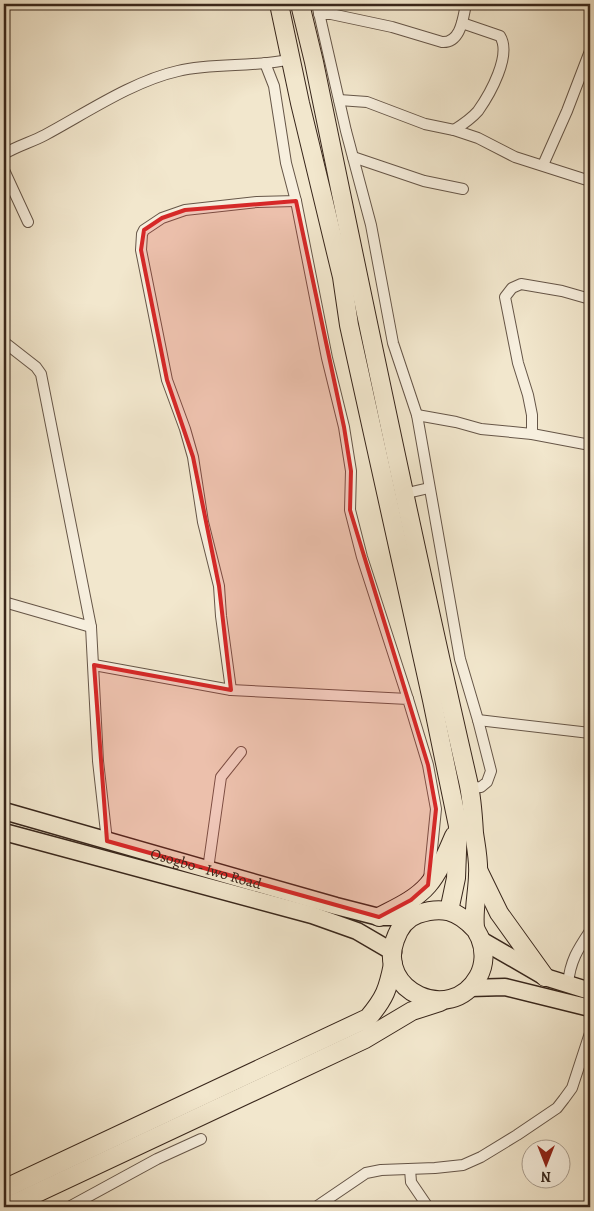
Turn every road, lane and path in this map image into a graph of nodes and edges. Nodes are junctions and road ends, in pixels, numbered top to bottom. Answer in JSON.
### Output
{"nodes":[{"id":1,"x":279,"y":4,"type":"edge"},
{"id":2,"x":300,"y":4,"type":"edge"},
{"id":3,"x":466,"y":4,"type":"edge"},
{"id":4,"x":318,"y":9,"type":"edge"},
{"id":5,"x":462,"y":23,"type":"junction"},
{"id":6,"x":590,"y":51,"type":"edge"},
{"id":7,"x":292,"y":59,"type":"junction"},
{"id":8,"x":265,"y":63,"type":"junction"},
{"id":9,"x":339,"y":100,"type":"junction"},
{"id":10,"x":454,"y":130,"type":"junction"},
{"id":11,"x":346,"y":131,"type":"junction"},
{"id":12,"x":328,"y":132,"type":"junction"},
{"id":13,"x":4,"y":154,"type":"edge"},
{"id":14,"x":353,"y":157,"type":"junction"},
{"id":15,"x":543,"y":165,"type":"junction"},
{"id":16,"x":4,"y":170,"type":"edge"},
{"id":17,"x":590,"y":181,"type":"edge"},
{"id":18,"x":463,"y":189,"type":"dead end"},
{"id":19,"x":296,"y":201,"type":"junction"},
{"id":20,"x":28,"y":222,"type":"dead end"},
{"id":21,"x":590,"y":299,"type":"edge"},
{"id":22,"x":367,"y":319,"type":"junction"},
{"id":23,"x":349,"y":325,"type":"junction"},
{"id":24,"x":4,"y":342,"type":"edge"},
{"id":25,"x":417,"y":415,"type":"junction"},
{"id":26,"x":532,"y":434,"type":"junction"},
{"id":27,"x":590,"y":445,"type":"edge"},
{"id":28,"x":429,"y":488,"type":"junction"},
{"id":29,"x":403,"y":494,"type":"junction"},
{"id":30,"x":4,"y":602,"type":"edge"},
{"id":31,"x":91,"y":627,"type":"junction"},
{"id":32,"x":94,"y":666,"type":"junction"},
{"id":33,"x":231,"y":690,"type":"junction"},
{"id":34,"x":408,"y":699,"type":"junction"},
{"id":35,"x":478,"y":720,"type":"junction"},
{"id":36,"x":590,"y":733,"type":"edge"},
{"id":37,"x":241,"y":752,"type":"dead end"},
{"id":38,"x":470,"y":788,"type":"junction"},
{"id":39,"x":4,"y":812,"type":"edge"},
{"id":40,"x":458,"y":826,"type":"junction"},
{"id":41,"x":4,"y":832,"type":"edge"},
{"id":42,"x":108,"y":841,"type":"junction"},
{"id":43,"x":208,"y":869,"type":"junction"},
{"id":44,"x":478,"y":870,"type":"junction"},
{"id":45,"x":428,"y":885,"type":"junction"},
{"id":46,"x":449,"y":911,"type":"junction"},
{"id":47,"x":379,"y":917,"type":"junction"},
{"id":48,"x":409,"y":917,"type":"junction"},
{"id":49,"x":590,"y":931,"type":"edge"},
{"id":50,"x":478,"y":934,"type":"junction"},
{"id":51,"x":393,"y":958,"type":"junction"},
{"id":52,"x":545,"y":977,"type":"junction"},
{"id":53,"x":568,"y":984,"type":"junction"},
{"id":54,"x":470,"y":988,"type":"junction"},
{"id":55,"x":590,"y":991,"type":"edge"},
{"id":56,"x":447,"y":1000,"type":"junction"},
{"id":57,"x":590,"y":1008,"type":"edge"},
{"id":58,"x":589,"y":1039,"type":"edge"},
{"id":59,"x":201,"y":1139,"type":"dead end"},
{"id":60,"x":410,"y":1169,"type":"junction"},
{"id":61,"x":4,"y":1189,"type":"edge"},
{"id":62,"x":85,"y":1204,"type":"edge"},
{"id":63,"x":7,"y":1207,"type":"edge"},
{"id":64,"x":69,"y":1207,"type":"edge"},
{"id":65,"x":316,"y":1207,"type":"edge"},
{"id":66,"x":428,"y":1207,"type":"edge"}],
"edges":[{"from":1,"to":7,"type":"highway"},
{"from":2,"to":12,"type":"highway"},
{"from":3,"to":5,"type":"street"},
{"from":4,"to":5,"type":"street"},
{"from":4,"to":9,"type":"street"},
{"from":5,"to":10,"type":"street"},
{"from":6,"to":15,"type":"street"},
{"from":7,"to":8,"type":"street"},
{"from":7,"to":23,"type":"highway"},
{"from":8,"to":13,"type":"street"},
{"from":8,"to":19,"type":"street"},
{"from":9,"to":10,"type":"street"},
{"from":9,"to":11,"type":"street"},
{"from":10,"to":15,"type":"street"},
{"from":11,"to":12,"type":"street"},
{"from":11,"to":14,"type":"street"},
{"from":12,"to":22,"type":"highway"},
{"from":14,"to":18,"type":"street"},
{"from":14,"to":25,"type":"street"},
{"from":15,"to":17,"type":"street"},
{"from":16,"to":20,"type":"street"},
{"from":19,"to":33,"type":"street"},
{"from":19,"to":34,"type":"street"},
{"from":21,"to":26,"type":"street"},
{"from":22,"to":23,"type":"highway"},
{"from":22,"to":29,"type":"highway"},
{"from":23,"to":40,"type":"highway"},
{"from":24,"to":31,"type":"street"},
{"from":25,"to":26,"type":"street"},
{"from":25,"to":28,"type":"street"},
{"from":26,"to":27,"type":"street"},
{"from":28,"to":29,"type":"street"},
{"from":28,"to":35,"type":"street"},
{"from":29,"to":38,"type":"highway"},
{"from":30,"to":31,"type":"street"},
{"from":31,"to":32,"type":"street"},
{"from":32,"to":33,"type":"street"},
{"from":32,"to":42,"type":"street"},
{"from":33,"to":34,"type":"street"},
{"from":34,"to":45,"type":"street"},
{"from":35,"to":36,"type":"street"},
{"from":35,"to":38,"type":"street"},
{"from":37,"to":43,"type":"street"},
{"from":38,"to":44,"type":"highway"},
{"from":39,"to":42,"type":"main road","name":"Osogbo - Iwo Road"},
{"from":40,"to":45,"type":"highway"},
{"from":40,"to":46,"type":"highway"},
{"from":41,"to":51,"type":"main road","name":"Osogbo - Iwo Road"},
{"from":42,"to":43,"type":"main road","name":"Osogbo - Iwo Road"},
{"from":43,"to":47,"type":"main road","name":"Osogbo - Iwo Road"},
{"from":44,"to":50,"type":"highway"},
{"from":44,"to":52,"type":"highway"},
{"from":45,"to":47,"type":"highway"},
{"from":46,"to":48,"type":"highway"},
{"from":46,"to":50,"type":"highway"},
{"from":47,"to":48,"type":"main road","name":"Osogbo - Iwo Road"},
{"from":48,"to":51,"type":"highway"},
{"from":49,"to":53,"type":"street"},
{"from":50,"to":52,"type":"main road"},
{"from":50,"to":54,"type":"highway"},
{"from":51,"to":56,"type":"highway"},
{"from":51,"to":61,"type":"highway"},
{"from":52,"to":53,"type":"main road"},
{"from":53,"to":55,"type":"main road"},
{"from":54,"to":56,"type":"highway"},
{"from":54,"to":57,"type":"main road"},
{"from":56,"to":63,"type":"highway"},
{"from":58,"to":60,"type":"street"},
{"from":59,"to":62,"type":"street"},
{"from":60,"to":65,"type":"street"},
{"from":60,"to":66,"type":"street"},
{"from":62,"to":64,"type":"street"}]}
